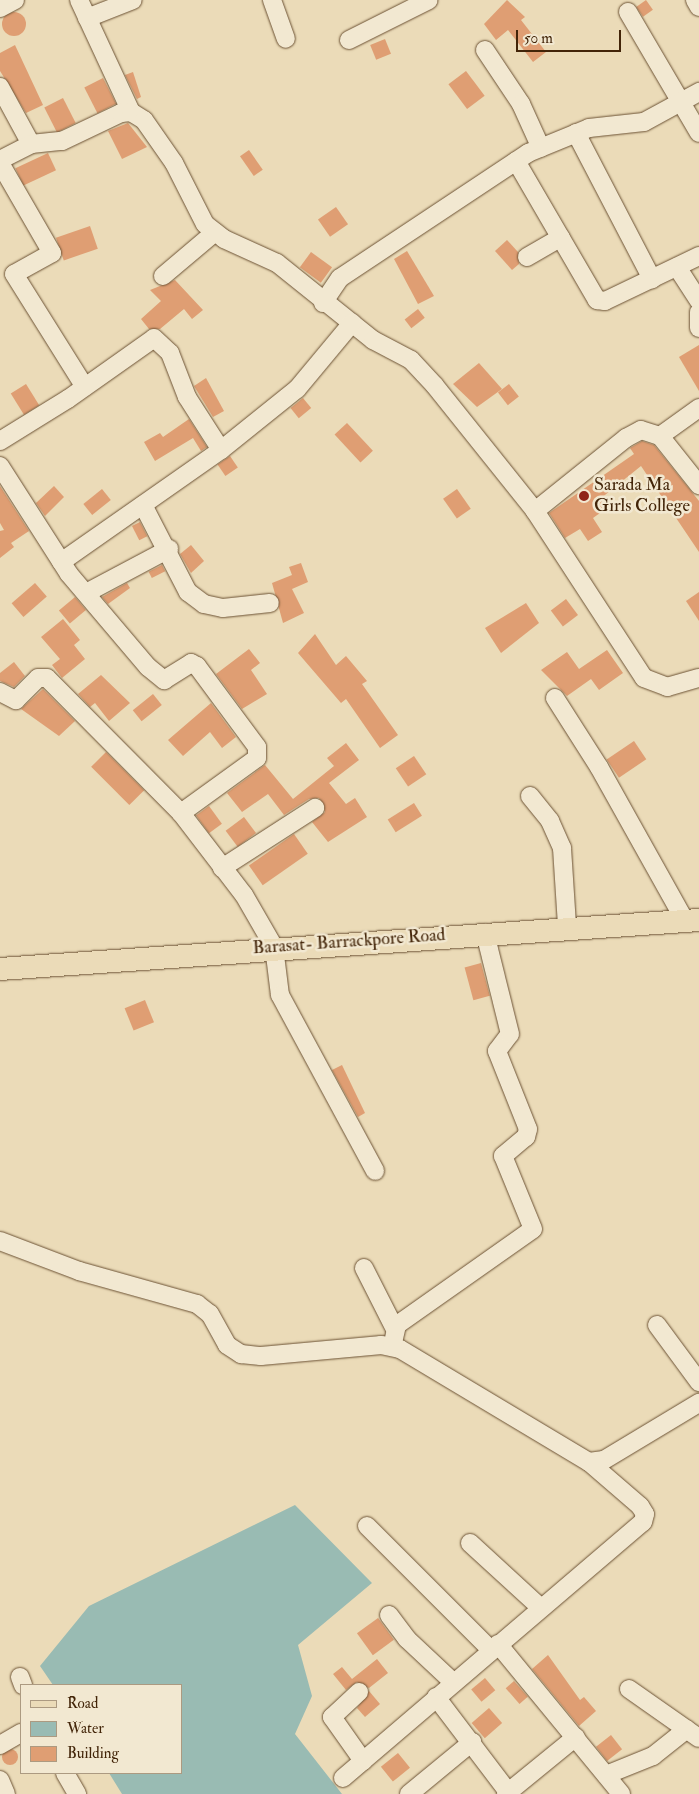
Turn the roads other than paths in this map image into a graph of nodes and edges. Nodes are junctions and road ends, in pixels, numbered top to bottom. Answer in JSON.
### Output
{"nodes":[{"id":1,"x":15,"y":0,"type":"edge"},
{"id":2,"x":79,"y":0,"type":"edge"},
{"id":3,"x":133,"y":0,"type":"edge"},
{"id":4,"x":272,"y":0,"type":"edge"},
{"id":5,"x":428,"y":0,"type":"edge"},
{"id":6,"x":695,"y":0,"type":"edge"},
{"id":7,"x":699,"y":7,"type":"edge"},
{"id":8,"x":0,"y":8,"type":"edge"},
{"id":9,"x":628,"y":12,"type":"dead end"},
{"id":10,"x":87,"y":18,"type":"junction"},
{"id":11,"x":286,"y":39,"type":"dead end"},
{"id":12,"x":349,"y":40,"type":"dead end"},
{"id":13,"x":485,"y":50,"type":"dead end"},
{"id":14,"x":0,"y":87,"type":"edge"},
{"id":15,"x":699,"y":92,"type":"edge"},
{"id":16,"x":683,"y":102,"type":"junction"},
{"id":17,"x":131,"y":112,"type":"junction"},
{"id":18,"x":576,"y":133,"type":"junction"},
{"id":19,"x":699,"y":133,"type":"edge"},
{"id":20,"x":30,"y":144,"type":"junction"},
{"id":21,"x":541,"y":148,"type":"junction"},
{"id":22,"x":0,"y":161,"type":"edge"},
{"id":23,"x":516,"y":161,"type":"junction"},
{"id":24,"x":215,"y":232,"type":"junction"},
{"id":25,"x":561,"y":238,"type":"junction"},
{"id":26,"x":699,"y":256,"type":"edge"},
{"id":27,"x":526,"y":258,"type":"dead end"},
{"id":28,"x":677,"y":267,"type":"junction"},
{"id":29,"x":163,"y":276,"type":"dead end"},
{"id":30,"x":652,"y":279,"type":"junction"},
{"id":31,"x":699,"y":302,"type":"edge"},
{"id":32,"x":323,"y":303,"type":"junction"},
{"id":33,"x":699,"y":312,"type":"edge"},
{"id":34,"x":352,"y":323,"type":"junction"},
{"id":35,"x":699,"y":328,"type":"edge"},
{"id":36,"x":85,"y":387,"type":"junction"},
{"id":37,"x":699,"y":408,"type":"edge"},
{"id":38,"x":660,"y":436,"type":"junction"},
{"id":39,"x":0,"y":441,"type":"edge"},
{"id":40,"x":221,"y":450,"type":"junction"},
{"id":41,"x":0,"y":466,"type":"edge"},
{"id":42,"x":699,"y":485,"type":"edge"},
{"id":43,"x":143,"y":505,"type":"junction"},
{"id":44,"x":535,"y":511,"type":"junction"},
{"id":45,"x":169,"y":550,"type":"junction"},
{"id":46,"x":61,"y":562,"type":"junction"},
{"id":47,"x":88,"y":592,"type":"junction"},
{"id":48,"x":270,"y":602,"type":"dead end"},
{"id":49,"x":699,"y":678,"type":"edge"},
{"id":50,"x":0,"y":692,"type":"edge"},
{"id":51,"x":555,"y":698,"type":"dead end"},
{"id":52,"x":530,"y":796,"type":"dead end"},
{"id":53,"x":315,"y":808,"type":"dead end"},
{"id":54,"x":181,"y":813,"type":"junction"},
{"id":55,"x":222,"y":868,"type":"junction"},
{"id":56,"x":692,"y":920,"type":"edge"},
{"id":57,"x":567,"y":926,"type":"junction"},
{"id":58,"x":485,"y":933,"type":"junction"},
{"id":59,"x":274,"y":947,"type":"junction"},
{"id":60,"x":0,"y":969,"type":"edge"},
{"id":61,"x":375,"y":1170,"type":"dead end"},
{"id":62,"x":0,"y":1241,"type":"edge"},
{"id":63,"x":364,"y":1268,"type":"dead end"},
{"id":64,"x":656,"y":1325,"type":"dead end"},
{"id":65,"x":395,"y":1329,"type":"junction"},
{"id":66,"x":392,"y":1347,"type":"junction"},
{"id":67,"x":699,"y":1382,"type":"edge"},
{"id":68,"x":699,"y":1403,"type":"edge"},
{"id":69,"x":589,"y":1462,"type":"junction"},
{"id":70,"x":367,"y":1526,"type":"dead end"},
{"id":71,"x":470,"y":1543,"type":"dead end"},
{"id":72,"x":541,"y":1608,"type":"junction"},
{"id":73,"x":389,"y":1615,"type":"dead end"},
{"id":74,"x":494,"y":1647,"type":"junction"},
{"id":75,"x":454,"y":1683,"type":"junction"},
{"id":76,"x":629,"y":1689,"type":"dead end"},
{"id":77,"x":359,"y":1692,"type":"dead end"},
{"id":78,"x":436,"y":1697,"type":"junction"},
{"id":79,"x":20,"y":1734,"type":"edge"},
{"id":80,"x":693,"y":1734,"type":"edge"},
{"id":81,"x":576,"y":1737,"type":"junction"},
{"id":82,"x":472,"y":1742,"type":"junction"},
{"id":83,"x":0,"y":1745,"type":"edge"},
{"id":84,"x":363,"y":1760,"type":"junction"},
{"id":85,"x":66,"y":1774,"type":"edge"},
{"id":86,"x":343,"y":1778,"type":"dead end"},
{"id":87,"x":0,"y":1780,"type":"edge"},
{"id":88,"x":613,"y":1788,"type":"edge"},
{"id":89,"x":509,"y":1793,"type":"edge"},
{"id":90,"x":6,"y":1794,"type":"edge"},
{"id":91,"x":77,"y":1794,"type":"edge"},
{"id":92,"x":409,"y":1794,"type":"edge"}],
"edges":[{"from":1,"to":8,"type":"street"},
{"from":2,"to":10,"type":"street"},
{"from":3,"to":10,"type":"street"},
{"from":4,"to":11,"type":"street"},
{"from":5,"to":12,"type":"street"},
{"from":6,"to":7,"type":"street"},
{"from":9,"to":16,"type":"street"},
{"from":10,"to":17,"type":"street"},
{"from":13,"to":21,"type":"street"},
{"from":14,"to":20,"type":"street"},
{"from":15,"to":16,"type":"street"},
{"from":16,"to":18,"type":"street"},
{"from":16,"to":19,"type":"street"},
{"from":17,"to":20,"type":"street"},
{"from":17,"to":24,"type":"street"},
{"from":18,"to":21,"type":"street"},
{"from":18,"to":30,"type":"street"},
{"from":20,"to":22,"type":"street"},
{"from":21,"to":23,"type":"street"},
{"from":22,"to":36,"type":"street"},
{"from":23,"to":25,"type":"street"},
{"from":23,"to":32,"type":"street"},
{"from":24,"to":29,"type":"street"},
{"from":24,"to":32,"type":"street"},
{"from":25,"to":27,"type":"street"},
{"from":25,"to":30,"type":"street"},
{"from":26,"to":28,"type":"street"},
{"from":28,"to":30,"type":"street"},
{"from":28,"to":31,"type":"street"},
{"from":32,"to":34,"type":"street"},
{"from":33,"to":35,"type":"street"},
{"from":34,"to":40,"type":"street"},
{"from":34,"to":44,"type":"street"},
{"from":36,"to":39,"type":"street"},
{"from":36,"to":40,"type":"street"},
{"from":37,"to":38,"type":"street"},
{"from":38,"to":42,"type":"street"},
{"from":38,"to":44,"type":"street"},
{"from":40,"to":43,"type":"street"},
{"from":41,"to":46,"type":"street"},
{"from":43,"to":45,"type":"street"},
{"from":43,"to":46,"type":"street"},
{"from":44,"to":49,"type":"street"},
{"from":45,"to":47,"type":"street"},
{"from":45,"to":48,"type":"street"},
{"from":46,"to":47,"type":"street"},
{"from":47,"to":54,"type":"street"},
{"from":50,"to":54,"type":"street"},
{"from":51,"to":56,"type":"street"},
{"from":52,"to":57,"type":"street"},
{"from":53,"to":55,"type":"street"},
{"from":54,"to":55,"type":"street"},
{"from":55,"to":59,"type":"street"},
{"from":56,"to":57,"type":"main road","name":"Barasat- Barrackpore Road"},
{"from":57,"to":58,"type":"main road","name":"Barasat- Barrackpore Road"},
{"from":58,"to":59,"type":"main road","name":"Barasat- Barrackpore Road"},
{"from":58,"to":65,"type":"street"},
{"from":59,"to":60,"type":"main road","name":"Barasat- Barrackpore Road"},
{"from":59,"to":61,"type":"street"},
{"from":62,"to":66,"type":"street"},
{"from":63,"to":65,"type":"street"},
{"from":64,"to":67,"type":"street"},
{"from":65,"to":66,"type":"street"},
{"from":66,"to":69,"type":"street"},
{"from":68,"to":69,"type":"street"},
{"from":69,"to":72,"type":"street"},
{"from":70,"to":74,"type":"street"},
{"from":71,"to":72,"type":"street"},
{"from":72,"to":74,"type":"street"},
{"from":73,"to":75,"type":"street"},
{"from":74,"to":75,"type":"street"},
{"from":74,"to":81,"type":"street"},
{"from":75,"to":78,"type":"street"},
{"from":76,"to":80,"type":"street"},
{"from":77,"to":84,"type":"street"},
{"from":78,"to":82,"type":"street"},
{"from":78,"to":84,"type":"street"},
{"from":79,"to":83,"type":"street"},
{"from":80,"to":88,"type":"street"},
{"from":81,"to":88,"type":"street"},
{"from":81,"to":89,"type":"street"},
{"from":82,"to":89,"type":"street"},
{"from":82,"to":92,"type":"street"},
{"from":84,"to":86,"type":"street"},
{"from":85,"to":91,"type":"street"},
{"from":87,"to":90,"type":"street"}]}
